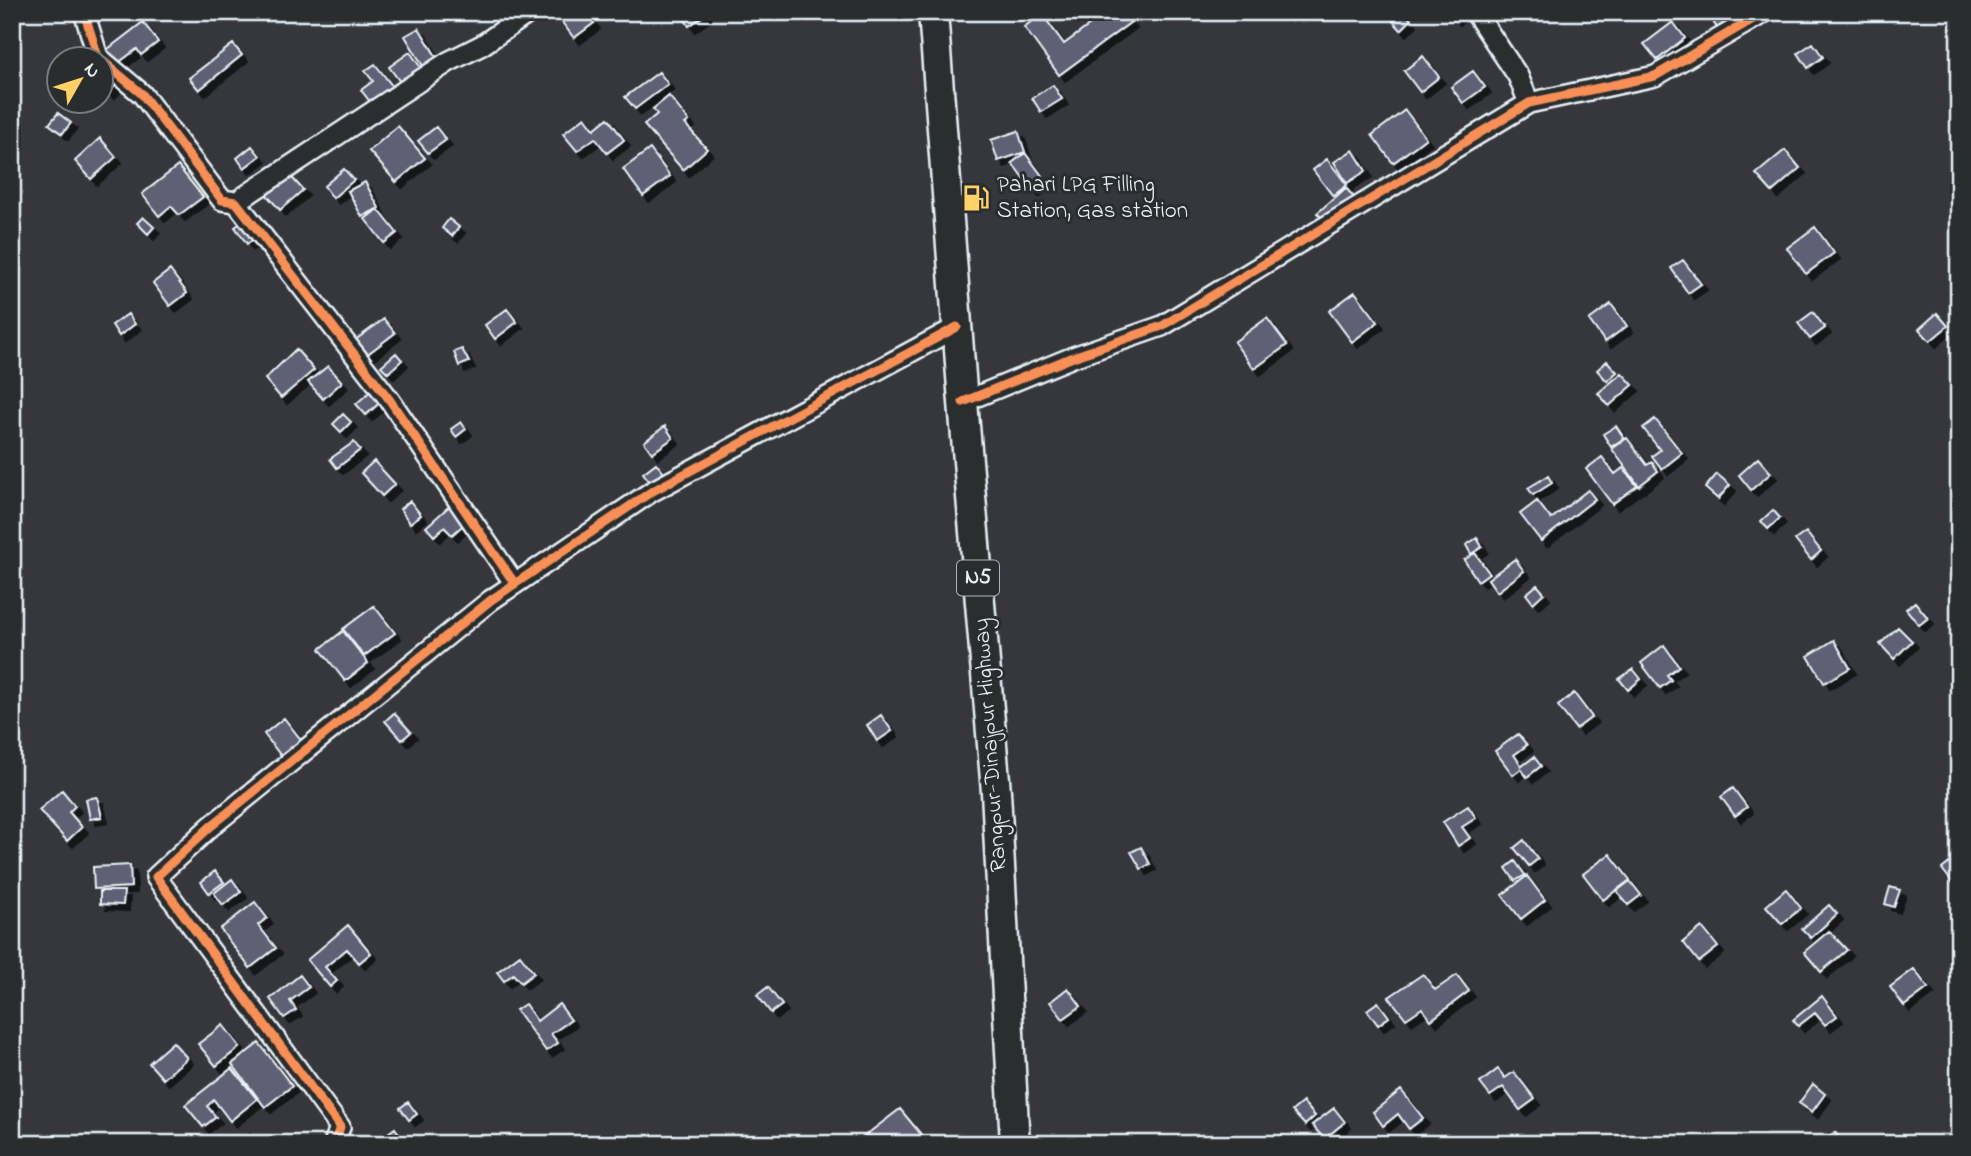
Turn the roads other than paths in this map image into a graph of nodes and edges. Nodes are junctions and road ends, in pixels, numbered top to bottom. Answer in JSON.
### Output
{"nodes":[{"id":1,"x":84,"y":12,"type":"edge"},
{"id":2,"x":530,"y":12,"type":"edge"},
{"id":3,"x":933,"y":12,"type":"edge"},
{"id":4,"x":1475,"y":12,"type":"edge"},
{"id":5,"x":1765,"y":12,"type":"edge"},
{"id":6,"x":1529,"y":103,"type":"junction"},
{"id":7,"x":236,"y":202,"type":"junction"},
{"id":8,"x":957,"y":327,"type":"junction"},
{"id":9,"x":963,"y":402,"type":"junction"},
{"id":10,"x":514,"y":584,"type":"junction"},
{"id":11,"x":341,"y":1138,"type":"edge"},
{"id":12,"x":1015,"y":1144,"type":"edge"}],
"edges":[{"from":1,"to":7,"type":"street"},
{"from":2,"to":7,"type":"street"},
{"from":3,"to":8,"type":"highway","name":"Rangpur-Dinajpur Highway","number":"N5"},
{"from":4,"to":6,"type":"street"},
{"from":5,"to":6,"type":"street"},
{"from":6,"to":9,"type":"street"},
{"from":7,"to":10,"type":"street"},
{"from":8,"to":9,"type":"highway","name":"Rangpur-Dinajpur Highway","number":"N5"},
{"from":8,"to":10,"type":"street"},
{"from":9,"to":12,"type":"highway","name":"Rangpur-Dinajpur Highway","number":"N5"},
{"from":10,"to":11,"type":"street"}]}
